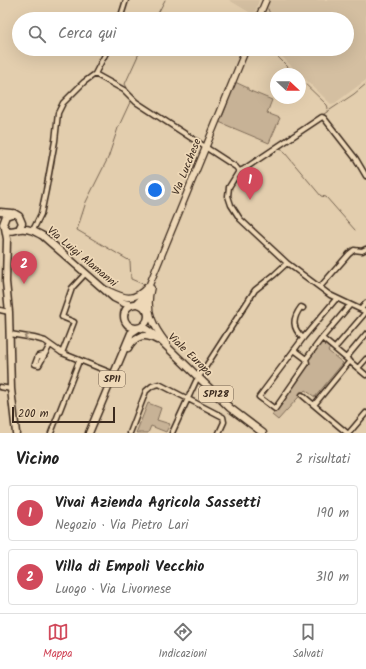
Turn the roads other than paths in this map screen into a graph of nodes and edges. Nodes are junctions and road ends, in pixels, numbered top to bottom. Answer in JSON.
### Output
{"nodes":[{"id":1,"x":126,"y":0,"type":"edge"},
{"id":2,"x":266,"y":0,"type":"edge"},
{"id":3,"x":122,"y":12,"type":"edge"},
{"id":4,"x":261,"y":12,"type":"edge"},
{"id":5,"x":104,"y":56,"type":"edge"},
{"id":6,"x":243,"y":56,"type":"edge"},
{"id":7,"x":95,"y":74,"type":"junction"},
{"id":8,"x":206,"y":147,"type":"junction"},
{"id":9,"x":239,"y":171,"type":"junction"},
{"id":10,"x":366,"y":176,"type":"edge"},
{"id":11,"x":0,"y":212,"type":"edge"},
{"id":12,"x":11,"y":213,"type":"junction"},
{"id":13,"x":0,"y":217,"type":"edge"},
{"id":14,"x":22,"y":221,"type":"junction"},
{"id":15,"x":4,"y":226,"type":"junction"},
{"id":16,"x":19,"y":229,"type":"junction"},
{"id":17,"x":35,"y":231,"type":"junction"},
{"id":18,"x":366,"y":249,"type":"edge"},
{"id":19,"x":287,"y":263,"type":"junction"},
{"id":20,"x":158,"y":264,"type":"junction"},
{"id":21,"x":86,"y":272,"type":"junction"},
{"id":22,"x":153,"y":276,"type":"junction"},
{"id":23,"x":3,"y":282,"type":"edge"},
{"id":24,"x":320,"y":287,"type":"junction"},
{"id":25,"x":105,"y":290,"type":"junction"},
{"id":26,"x":146,"y":293,"type":"junction"},
{"id":27,"x":114,"y":298,"type":"junction"},
{"id":28,"x":336,"y":299,"type":"junction"},
{"id":29,"x":366,"y":303,"type":"edge"},
{"id":30,"x":134,"y":305,"type":"junction"},
{"id":31,"x":350,"y":305,"type":"junction"},
{"id":32,"x":145,"y":308,"type":"junction"},
{"id":33,"x":303,"y":308,"type":"dead end"},
{"id":34,"x":361,"y":309,"type":"junction"},
{"id":35,"x":0,"y":310,"type":"edge"},
{"id":36,"x":9,"y":312,"type":"junction"},
{"id":37,"x":366,"y":312,"type":"edge"},
{"id":38,"x":124,"y":316,"type":"junction"},
{"id":39,"x":364,"y":317,"type":"edge"},
{"id":40,"x":148,"y":320,"type":"junction"},
{"id":41,"x":139,"y":328,"type":"junction"},
{"id":42,"x":10,"y":334,"type":"junction"},
{"id":43,"x":366,"y":334,"type":"edge"},
{"id":44,"x":157,"y":337,"type":"junction"},
{"id":45,"x":303,"y":338,"type":"junction"},
{"id":46,"x":322,"y":338,"type":"junction"},
{"id":47,"x":50,"y":345,"type":"junction"},
{"id":48,"x":335,"y":348,"type":"junction"},
{"id":49,"x":294,"y":350,"type":"junction"},
{"id":50,"x":172,"y":352,"type":"junction"},
{"id":51,"x":62,"y":353,"type":"junction"},
{"id":52,"x":44,"y":355,"type":"dead end"},
{"id":53,"x":306,"y":359,"type":"junction"},
{"id":54,"x":348,"y":359,"type":"junction"},
{"id":55,"x":366,"y":359,"type":"edge"},
{"id":56,"x":78,"y":361,"type":"junction"},
{"id":57,"x":358,"y":368,"type":"junction"},
{"id":58,"x":114,"y":374,"type":"junction"},
{"id":59,"x":201,"y":374,"type":"dead end"},
{"id":60,"x":366,"y":375,"type":"edge"},
{"id":61,"x":196,"y":381,"type":"dead end"},
{"id":62,"x":0,"y":387,"type":"edge"},
{"id":63,"x":11,"y":389,"type":"junction"},
{"id":64,"x":302,"y":395,"type":"dead end"},
{"id":65,"x":187,"y":399,"type":"junction"},
{"id":66,"x":314,"y":405,"type":"junction"},
{"id":67,"x":366,"y":413,"type":"edge"},
{"id":68,"x":16,"y":433,"type":"edge"},
{"id":69,"x":51,"y":433,"type":"edge"},
{"id":70,"x":89,"y":433,"type":"edge"},
{"id":71,"x":130,"y":433,"type":"edge"},
{"id":72,"x":172,"y":433,"type":"edge"},
{"id":73,"x":218,"y":433,"type":"edge"},
{"id":74,"x":263,"y":433,"type":"edge"},
{"id":75,"x":348,"y":433,"type":"edge"}],
"edges":[{"from":1,"to":3,"type":"street"},
{"from":2,"to":4,"type":"main road"},
{"from":5,"to":7,"type":"street"},
{"from":6,"to":8,"type":"main road","name":"Via Lucchese"},
{"from":7,"to":8,"type":"street"},
{"from":7,"to":17,"type":"street"},
{"from":8,"to":9,"type":"street"},
{"from":8,"to":20,"type":"main road","name":"Via Lucchese"},
{"from":9,"to":10,"type":"street"},
{"from":9,"to":19,"type":"street"},
{"from":11,"to":12,"type":"main road"},
{"from":12,"to":14,"type":"main road"},
{"from":12,"to":15,"type":"main road"},
{"from":13,"to":15,"type":"main road"},
{"from":14,"to":16,"type":"main road"},
{"from":14,"to":17,"type":"main road","name":"Via Luigi Alamanni"},
{"from":15,"to":16,"type":"main road"},
{"from":15,"to":23,"type":"main road"},
{"from":16,"to":17,"type":"main road","name":"Via Luigi Alamanni"},
{"from":17,"to":21,"type":"main road","name":"Via Luigi Alamanni"},
{"from":18,"to":24,"type":"street"},
{"from":19,"to":24,"type":"street"},
{"from":19,"to":59,"type":"street"},
{"from":20,"to":22,"type":"main road","name":"Via Lucchese"},
{"from":20,"to":50,"type":"main road","number":"SP128"},
{"from":21,"to":25,"type":"main road","name":"Via Luigi Alamanni"},
{"from":21,"to":51,"type":"street"},
{"from":22,"to":25,"type":"main road"},
{"from":22,"to":26,"type":"main road","name":"Via Lucchese"},
{"from":23,"to":36,"type":"main road"},
{"from":24,"to":28,"type":"street"},
{"from":25,"to":27,"type":"main road","name":"Via Luigi Alamanni"},
{"from":26,"to":30,"type":"main road","name":"Via Lucchese"},
{"from":26,"to":32,"type":"main road","name":"Via Lucchese"},
{"from":27,"to":30,"type":"main road","name":"Via Luigi Alamanni"},
{"from":27,"to":38,"type":"main road","name":"Via Luigi Alamanni"},
{"from":28,"to":31,"type":"street"},
{"from":28,"to":45,"type":"street"},
{"from":29,"to":34,"type":"street"},
{"from":30,"to":32,"type":"main road"},
{"from":30,"to":38,"type":"main road","name":"Via Lucchese"},
{"from":31,"to":34,"type":"street"},
{"from":31,"to":46,"type":"street"},
{"from":32,"to":40,"type":"main road","name":"Via Lucchese"},
{"from":33,"to":45,"type":"street"},
{"from":34,"to":37,"type":"street"},
{"from":35,"to":36,"type":"street"},
{"from":36,"to":42,"type":"main road"},
{"from":37,"to":39,"type":"street"},
{"from":38,"to":41,"type":"main road"},
{"from":39,"to":48,"type":"street"},
{"from":40,"to":41,"type":"main road","number":"SP11"},
{"from":40,"to":44,"type":"main road","name":"Viale Europa","number":"SP128"},
{"from":41,"to":44,"type":"main road","name":"Viale Europa","number":"SP128"},
{"from":41,"to":58,"type":"main road","number":"SP11"},
{"from":47,"to":42,"type":"street","one_way":true},
{"from":42,"to":63,"type":"main road"},
{"from":43,"to":54,"type":"street"},
{"from":44,"to":50,"type":"main road","name":"Viale Europa","number":"SP128"},
{"from":45,"to":49,"type":"street"},
{"from":46,"to":48,"type":"street"},
{"from":46,"to":53,"type":"street"},
{"from":47,"to":51,"type":"street"},
{"from":47,"to":52,"type":"street"},
{"from":48,"to":54,"type":"street"},
{"from":49,"to":53,"type":"street"},
{"from":49,"to":53,"type":"street"},
{"from":50,"to":58,"type":"main road","number":"SP128"},
{"from":50,"to":74,"type":"main road","name":"Viale Europa","number":"SP128"},
{"from":51,"to":56,"type":"street"},
{"from":54,"to":57,"type":"street"},
{"from":54,"to":66,"type":"street"},
{"from":55,"to":57,"type":"street"},
{"from":56,"to":58,"type":"street"},
{"from":56,"to":69,"type":"street"},
{"from":57,"to":60,"type":"street"},
{"from":58,"to":70,"type":"main road","number":"SP11"},
{"from":61,"to":65,"type":"street"},
{"from":62,"to":63,"type":"street"},
{"from":63,"to":68,"type":"main road"},
{"from":64,"to":66,"type":"street"},
{"from":65,"to":71,"type":"street"},
{"from":65,"to":72,"type":"street"},
{"from":65,"to":73,"type":"street"},
{"from":66,"to":75,"type":"street"},
{"from":67,"to":75,"type":"street"}]}
